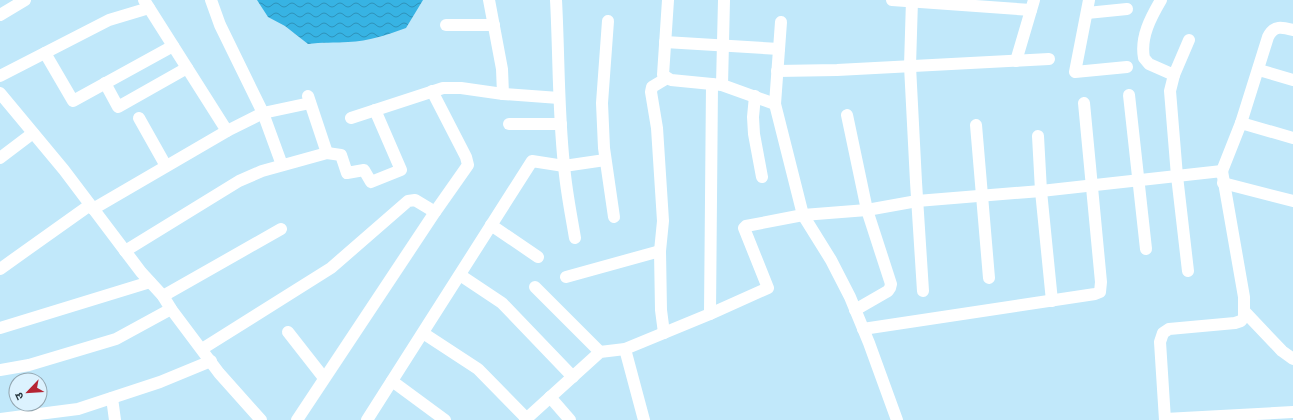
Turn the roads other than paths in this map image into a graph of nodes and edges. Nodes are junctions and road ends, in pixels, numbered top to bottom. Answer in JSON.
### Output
{"nodes":[{"id":1,"x":25,"y":0,"type":"edge"},
{"id":2,"x":211,"y":0,"type":"edge"},
{"id":3,"x":489,"y":0,"type":"edge"},
{"id":4,"x":556,"y":0,"type":"edge"},
{"id":5,"x":668,"y":0,"type":"edge"},
{"id":6,"x":724,"y":0,"type":"edge"},
{"id":7,"x":892,"y":0,"type":"edge"},
{"id":8,"x":1089,"y":0,"type":"edge"},
{"id":9,"x":1161,"y":0,"type":"edge"},
{"id":10,"x":912,"y":1,"type":"edge"},
{"id":11,"x":146,"y":4,"type":"edge"},
{"id":12,"x":1033,"y":5,"type":"edge"},
{"id":13,"x":1127,"y":9,"type":"dead end"},
{"id":14,"x":1087,"y":13,"type":"junction"},
{"id":15,"x":0,"y":15,"type":"edge"},
{"id":16,"x":608,"y":21,"type":"dead end"},
{"id":17,"x":781,"y":22,"type":"dead end"},
{"id":18,"x":446,"y":25,"type":"dead end"},
{"id":19,"x":494,"y":25,"type":"junction"},
{"id":20,"x":1293,"y":30,"type":"edge"},
{"id":21,"x":1189,"y":40,"type":"dead end"},
{"id":22,"x":665,"y":42,"type":"junction"},
{"id":23,"x":173,"y":46,"type":"junction"},
{"id":24,"x":723,"y":46,"type":"junction"},
{"id":25,"x":779,"y":49,"type":"junction"},
{"id":26,"x":45,"y":53,"type":"junction"},
{"id":27,"x":1049,"y":59,"type":"dead end"},
{"id":28,"x":1016,"y":61,"type":"junction"},
{"id":29,"x":910,"y":66,"type":"junction"},
{"id":30,"x":1127,"y":67,"type":"dead end"},
{"id":31,"x":187,"y":68,"type":"junction"},
{"id":32,"x":1259,"y":70,"type":"junction"},
{"id":33,"x":777,"y":71,"type":"junction"},
{"id":34,"x":1174,"y":75,"type":"junction"},
{"id":35,"x":0,"y":76,"type":"edge"},
{"id":36,"x":666,"y":78,"type":"junction"},
{"id":37,"x":1293,"y":80,"type":"edge"},
{"id":38,"x":105,"y":83,"type":"junction"},
{"id":39,"x":717,"y":84,"type":"junction"},
{"id":40,"x":432,"y":91,"type":"junction"},
{"id":41,"x":0,"y":93,"type":"edge"},
{"id":42,"x":503,"y":94,"type":"junction"},
{"id":43,"x":1129,"y":95,"type":"dead end"},
{"id":44,"x":755,"y":96,"type":"junction"},
{"id":45,"x":559,"y":98,"type":"junction"},
{"id":46,"x":1084,"y":103,"type":"dead end"},
{"id":47,"x":775,"y":104,"type":"junction"},
{"id":48,"x":375,"y":110,"type":"junction"},
{"id":49,"x":262,"y":113,"type":"junction"},
{"id":50,"x":848,"y":115,"type":"dead end"},
{"id":51,"x":139,"y":118,"type":"dead end"},
{"id":52,"x":351,"y":118,"type":"dead end"},
{"id":53,"x":1241,"y":123,"type":"junction"},
{"id":54,"x":509,"y":124,"type":"dead end"},
{"id":55,"x":561,"y":124,"type":"junction"},
{"id":56,"x":976,"y":125,"type":"dead end"},
{"id":57,"x":226,"y":130,"type":"junction"},
{"id":58,"x":34,"y":133,"type":"junction"},
{"id":59,"x":1038,"y":136,"type":"dead end"},
{"id":60,"x":1293,"y":138,"type":"edge"},
{"id":61,"x":327,"y":154,"type":"junction"},
{"id":62,"x":1,"y":156,"type":"edge"},
{"id":63,"x":605,"y":160,"type":"junction"},
{"id":64,"x":282,"y":165,"type":"junction"},
{"id":65,"x":166,"y":166,"type":"junction"},
{"id":66,"x":564,"y":166,"type":"junction"},
{"id":67,"x":1177,"y":176,"type":"junction"},
{"id":68,"x":1222,"y":177,"type":"junction"},
{"id":69,"x":762,"y":178,"type":"dead end"},
{"id":70,"x":1138,"y":180,"type":"junction"},
{"id":71,"x":1092,"y":185,"type":"junction"},
{"id":72,"x":1041,"y":191,"type":"junction"},
{"id":73,"x":982,"y":196,"type":"junction"},
{"id":74,"x":917,"y":201,"type":"junction"},
{"id":75,"x":1293,"y":201,"type":"edge"},
{"id":76,"x":92,"y":207,"type":"junction"},
{"id":77,"x":867,"y":210,"type":"junction"},
{"id":78,"x":435,"y":212,"type":"junction"},
{"id":79,"x":803,"y":215,"type":"junction"},
{"id":80,"x":614,"y":217,"type":"dead end"},
{"id":81,"x":491,"y":225,"type":"junction"},
{"id":82,"x":281,"y":229,"type":"dead end"},
{"id":83,"x":575,"y":238,"type":"dead end"},
{"id":84,"x":1146,"y":249,"type":"dead end"},
{"id":85,"x":125,"y":251,"type":"junction"},
{"id":86,"x":660,"y":251,"type":"junction"},
{"id":87,"x":538,"y":257,"type":"dead end"},
{"id":88,"x":0,"y":269,"type":"edge"},
{"id":89,"x":1188,"y":271,"type":"dead end"},
{"id":90,"x":460,"y":275,"type":"junction"},
{"id":91,"x":566,"y":277,"type":"dead end"},
{"id":92,"x":989,"y":278,"type":"dead end"},
{"id":93,"x":150,"y":282,"type":"junction"},
{"id":94,"x":535,"y":287,"type":"dead end"},
{"id":95,"x":923,"y":291,"type":"dead end"},
{"id":96,"x":163,"y":296,"type":"junction"},
{"id":97,"x":1052,"y":300,"type":"junction"},
{"id":98,"x":171,"y":309,"type":"junction"},
{"id":99,"x":855,"y":310,"type":"junction"},
{"id":100,"x":1244,"y":312,"type":"junction"},
{"id":101,"x":710,"y":314,"type":"junction"},
{"id":102,"x":0,"y":328,"type":"edge"},
{"id":103,"x":863,"y":329,"type":"junction"},
{"id":104,"x":288,"y":332,"type":"dead end"},
{"id":105,"x":423,"y":333,"type":"junction"},
{"id":106,"x":664,"y":333,"type":"junction"},
{"id":107,"x":202,"y":348,"type":"junction"},
{"id":108,"x":625,"y":349,"type":"junction"},
{"id":109,"x":600,"y":352,"type":"junction"},
{"id":110,"x":1293,"y":359,"type":"edge"},
{"id":111,"x":211,"y":361,"type":"junction"},
{"id":112,"x":0,"y":370,"type":"edge"},
{"id":113,"x":324,"y":378,"type":"junction"},
{"id":114,"x":573,"y":378,"type":"junction"},
{"id":115,"x":392,"y":381,"type":"junction"},
{"id":116,"x":550,"y":397,"type":"junction"},
{"id":117,"x":112,"y":398,"type":"junction"},
{"id":118,"x":1293,"y":412,"type":"edge"},
{"id":119,"x":8,"y":419,"type":"edge"},
{"id":120,"x":526,"y":419,"type":"edge"},
{"id":121,"x":1165,"y":419,"type":"edge"},
{"id":122,"x":116,"y":420,"type":"edge"},
{"id":123,"x":261,"y":420,"type":"edge"},
{"id":124,"x":296,"y":420,"type":"edge"},
{"id":125,"x":367,"y":420,"type":"edge"},
{"id":126,"x":445,"y":420,"type":"edge"},
{"id":127,"x":570,"y":420,"type":"edge"},
{"id":128,"x":644,"y":420,"type":"edge"},
{"id":129,"x":897,"y":420,"type":"edge"}],
"edges":[{"from":1,"to":15,"type":"street"},
{"from":2,"to":49,"type":"street"},
{"from":3,"to":19,"type":"street"},
{"from":4,"to":45,"type":"street"},
{"from":5,"to":22,"type":"street"},
{"from":6,"to":24,"type":"street"},
{"from":7,"to":10,"type":"street"},
{"from":8,"to":14,"type":"street"},
{"from":9,"to":34,"type":"street"},
{"from":10,"to":12,"type":"street"},
{"from":10,"to":29,"type":"street"},
{"from":11,"to":23,"type":"street"},
{"from":11,"to":26,"type":"street"},
{"from":12,"to":28,"type":"street"},
{"from":13,"to":14,"type":"street"},
{"from":14,"to":30,"type":"street"},
{"from":16,"to":63,"type":"street"},
{"from":17,"to":25,"type":"street"},
{"from":18,"to":19,"type":"street"},
{"from":19,"to":42,"type":"street"},
{"from":20,"to":32,"type":"street"},
{"from":21,"to":34,"type":"street"},
{"from":22,"to":24,"type":"street"},
{"from":22,"to":36,"type":"street"},
{"from":23,"to":31,"type":"street"},
{"from":23,"to":38,"type":"street"},
{"from":24,"to":25,"type":"street"},
{"from":24,"to":39,"type":"street"},
{"from":25,"to":33,"type":"street"},
{"from":26,"to":35,"type":"street"},
{"from":26,"to":38,"type":"street"},
{"from":27,"to":28,"type":"street"},
{"from":28,"to":29,"type":"street"},
{"from":29,"to":33,"type":"street"},
{"from":29,"to":74,"type":"street"},
{"from":31,"to":38,"type":"street"},
{"from":31,"to":57,"type":"street"},
{"from":32,"to":37,"type":"street"},
{"from":32,"to":53,"type":"street"},
{"from":33,"to":47,"type":"street"},
{"from":34,"to":67,"type":"street"},
{"from":36,"to":39,"type":"street"},
{"from":36,"to":86,"type":"street"},
{"from":39,"to":44,"type":"street"},
{"from":39,"to":101,"type":"street"},
{"from":40,"to":42,"type":"street"},
{"from":40,"to":48,"type":"street"},
{"from":40,"to":78,"type":"street"},
{"from":41,"to":58,"type":"street"},
{"from":42,"to":45,"type":"street"},
{"from":43,"to":70,"type":"street"},
{"from":44,"to":47,"type":"street"},
{"from":44,"to":69,"type":"street"},
{"from":45,"to":55,"type":"street"},
{"from":46,"to":71,"type":"street"},
{"from":47,"to":79,"type":"street"},
{"from":48,"to":52,"type":"street"},
{"from":48,"to":61,"type":"street"},
{"from":49,"to":57,"type":"street"},
{"from":49,"to":61,"type":"street"},
{"from":49,"to":64,"type":"street"},
{"from":50,"to":77,"type":"street"},
{"from":51,"to":65,"type":"street"},
{"from":53,"to":60,"type":"street"},
{"from":53,"to":68,"type":"street"},
{"from":54,"to":55,"type":"street"},
{"from":55,"to":66,"type":"street"},
{"from":56,"to":73,"type":"street"},
{"from":57,"to":65,"type":"street"},
{"from":58,"to":62,"type":"street"},
{"from":58,"to":76,"type":"street"},
{"from":59,"to":72,"type":"street"},
{"from":61,"to":64,"type":"street"},
{"from":63,"to":66,"type":"street"},
{"from":63,"to":80,"type":"street"},
{"from":64,"to":85,"type":"street"},
{"from":65,"to":76,"type":"street"},
{"from":66,"to":81,"type":"street"},
{"from":66,"to":83,"type":"street"},
{"from":67,"to":68,"type":"street"},
{"from":67,"to":70,"type":"street"},
{"from":67,"to":89,"type":"street"},
{"from":68,"to":75,"type":"street"},
{"from":68,"to":100,"type":"street"},
{"from":70,"to":71,"type":"street"},
{"from":70,"to":84,"type":"street"},
{"from":71,"to":72,"type":"street"},
{"from":71,"to":97,"type":"street"},
{"from":72,"to":73,"type":"street"},
{"from":72,"to":97,"type":"street"},
{"from":73,"to":74,"type":"street"},
{"from":73,"to":92,"type":"street"},
{"from":74,"to":77,"type":"street"},
{"from":74,"to":95,"type":"street"},
{"from":76,"to":85,"type":"street"},
{"from":76,"to":88,"type":"street"},
{"from":77,"to":79,"type":"street"},
{"from":77,"to":99,"type":"street"},
{"from":78,"to":107,"type":"street"},
{"from":78,"to":113,"type":"street"},
{"from":79,"to":99,"type":"street"},
{"from":79,"to":101,"type":"street"},
{"from":81,"to":87,"type":"street"},
{"from":81,"to":90,"type":"street"},
{"from":82,"to":96,"type":"street"},
{"from":85,"to":93,"type":"street"},
{"from":86,"to":91,"type":"street"},
{"from":86,"to":106,"type":"street"},
{"from":90,"to":105,"type":"street"},
{"from":90,"to":114,"type":"street"},
{"from":93,"to":96,"type":"street"},
{"from":93,"to":102,"type":"street"},
{"from":94,"to":109,"type":"street"},
{"from":96,"to":98,"type":"street"},
{"from":97,"to":103,"type":"street"},
{"from":98,"to":107,"type":"street"},
{"from":98,"to":112,"type":"street"},
{"from":99,"to":103,"type":"street"},
{"from":100,"to":110,"type":"street"},
{"from":100,"to":121,"type":"street"},
{"from":101,"to":106,"type":"street"},
{"from":103,"to":129,"type":"street"},
{"from":104,"to":113,"type":"street"},
{"from":105,"to":115,"type":"street"},
{"from":105,"to":120,"type":"street"},
{"from":106,"to":108,"type":"street"},
{"from":107,"to":111,"type":"street"},
{"from":108,"to":109,"type":"street"},
{"from":108,"to":128,"type":"street"},
{"from":109,"to":114,"type":"street"},
{"from":111,"to":117,"type":"street"},
{"from":111,"to":123,"type":"street"},
{"from":113,"to":124,"type":"street"},
{"from":114,"to":116,"type":"street"},
{"from":115,"to":125,"type":"street"},
{"from":115,"to":126,"type":"street"},
{"from":116,"to":120,"type":"street"},
{"from":116,"to":127,"type":"street"},
{"from":117,"to":119,"type":"street"},
{"from":117,"to":122,"type":"street"},
{"from":118,"to":121,"type":"street"}]}
